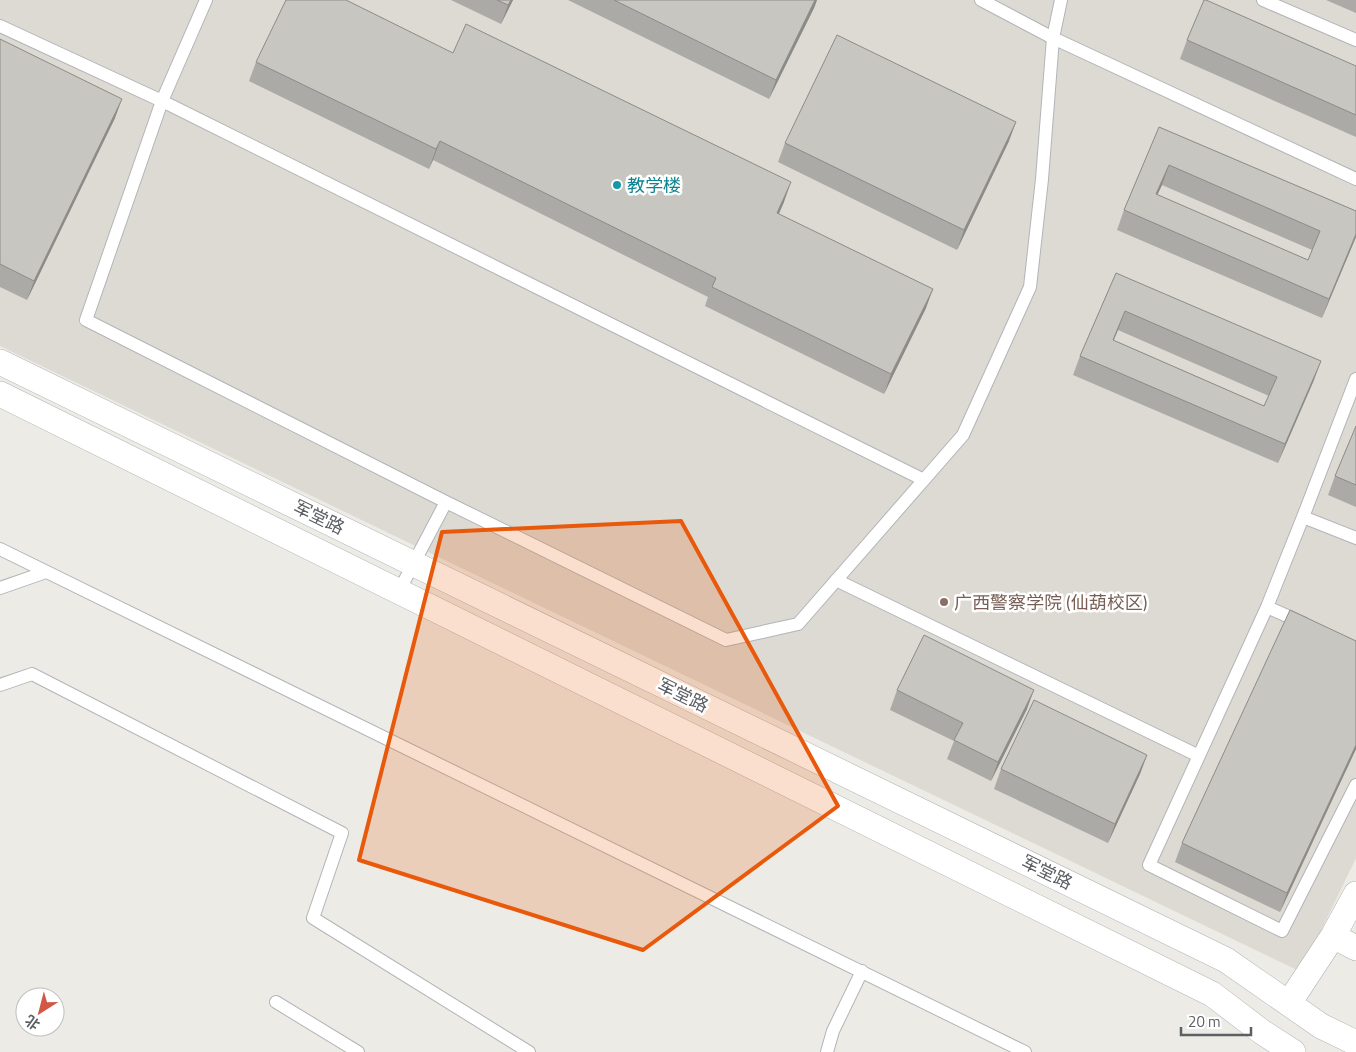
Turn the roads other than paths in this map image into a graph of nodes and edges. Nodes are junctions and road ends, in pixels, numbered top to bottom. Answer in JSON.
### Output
{"nodes":[{"id":1,"x":206,"y":0,"type":"edge"},
{"id":2,"x":981,"y":0,"type":"edge"},
{"id":3,"x":1061,"y":0,"type":"edge"},
{"id":4,"x":1263,"y":0,"type":"edge"},
{"id":5,"x":0,"y":26,"type":"edge"},
{"id":6,"x":1053,"y":38,"type":"junction"},
{"id":7,"x":1356,"y":40,"type":"edge"},
{"id":8,"x":162,"y":101,"type":"junction"},
{"id":9,"x":1356,"y":179,"type":"edge"},
{"id":10,"x":0,"y":362,"type":"edge"},
{"id":11,"x":1356,"y":379,"type":"edge"},
{"id":12,"x":0,"y":394,"type":"edge"},
{"id":13,"x":924,"y":480,"type":"junction"},
{"id":14,"x":446,"y":502,"type":"junction"},
{"id":15,"x":1303,"y":517,"type":"junction"},
{"id":16,"x":1356,"y":538,"type":"edge"},
{"id":17,"x":0,"y":549,"type":"edge"},
{"id":18,"x":414,"y":563,"type":"junction"},
{"id":19,"x":46,"y":572,"type":"junction"},
{"id":20,"x":836,"y":580,"type":"junction"},
{"id":21,"x":0,"y":588,"type":"edge"},
{"id":22,"x":399,"y":591,"type":"junction"},
{"id":23,"x":1267,"y":607,"type":"junction"},
{"id":24,"x":1311,"y":627,"type":"edge"},
{"id":25,"x":0,"y":685,"type":"edge"},
{"id":26,"x":1199,"y":756,"type":"junction"},
{"id":27,"x":1356,"y":785,"type":"edge"},
{"id":28,"x":1356,"y":894,"type":"edge"},
{"id":29,"x":1333,"y":936,"type":"junction"},
{"id":30,"x":1356,"y":948,"type":"edge"},
{"id":31,"x":862,"y":971,"type":"junction"},
{"id":32,"x":276,"y":1002,"type":"dead end"},
{"id":33,"x":1289,"y":1003,"type":"junction"},
{"id":34,"x":1356,"y":1043,"type":"edge"},
{"id":35,"x":358,"y":1052,"type":"edge"},
{"id":36,"x":528,"y":1052,"type":"edge"},
{"id":37,"x":827,"y":1052,"type":"edge"},
{"id":38,"x":1025,"y":1052,"type":"edge"},
{"id":39,"x":1293,"y":1052,"type":"edge"}],
"edges":[{"from":1,"to":8,"type":"lane"},
{"from":2,"to":6,"type":"lane"},
{"from":3,"to":6,"type":"lane"},
{"from":4,"to":7,"type":"lane"},
{"from":5,"to":8,"type":"lane"},
{"from":6,"to":9,"type":"lane"},
{"from":6,"to":13,"type":"lane"},
{"from":8,"to":13,"type":"lane"},
{"from":8,"to":14,"type":"lane"},
{"from":10,"to":18,"type":"street","name":"军堂路"},
{"from":11,"to":15,"type":"lane"},
{"from":12,"to":22,"type":"street","name":"军堂路"},
{"from":13,"to":20,"type":"lane"},
{"from":14,"to":18,"type":"lane"},
{"from":14,"to":20,"type":"lane"},
{"from":15,"to":16,"type":"lane"},
{"from":15,"to":23,"type":"lane"},
{"from":17,"to":19,"type":"lane"},
{"from":18,"to":22,"type":"lane"},
{"from":18,"to":33,"type":"street","name":"军堂路"},
{"from":19,"to":21,"type":"lane"},
{"from":19,"to":31,"type":"lane"},
{"from":20,"to":26,"type":"lane"},
{"from":22,"to":39,"type":"street","name":"军堂路"},
{"from":23,"to":24,"type":"lane"},
{"from":23,"to":26,"type":"lane"},
{"from":25,"to":36,"type":"lane"},
{"from":26,"to":27,"type":"lane"},
{"from":28,"to":29,"type":"street"},
{"from":29,"to":30,"type":"street"},
{"from":29,"to":33,"type":"street"},
{"from":31,"to":37,"type":"lane"},
{"from":31,"to":38,"type":"lane"},
{"from":32,"to":35,"type":"lane"},
{"from":33,"to":34,"type":"street","name":"军堂路"}]}
